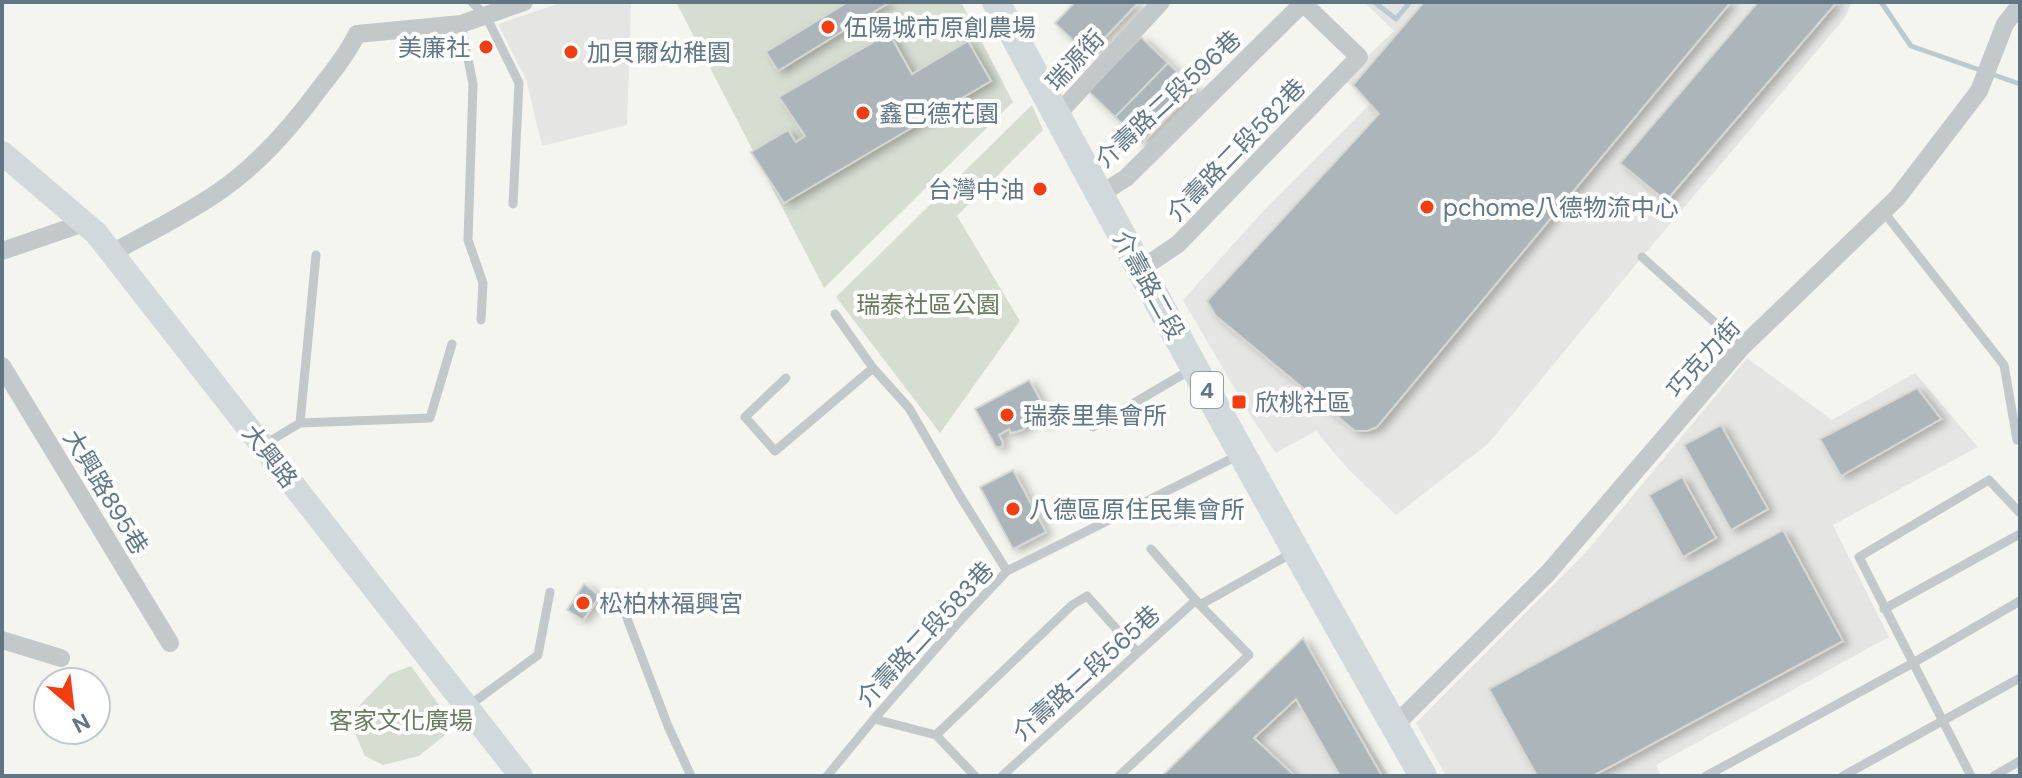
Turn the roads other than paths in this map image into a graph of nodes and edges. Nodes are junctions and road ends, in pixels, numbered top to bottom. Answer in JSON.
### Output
{"nodes":[{"id":1,"x":472,"y":2,"type":"edge"},
{"id":2,"x":524,"y":2,"type":"edge"},
{"id":3,"x":996,"y":2,"type":"edge"},
{"id":4,"x":1161,"y":2,"type":"edge"},
{"id":5,"x":1303,"y":3,"type":"edge"},
{"id":6,"x":2020,"y":5,"type":"edge"},
{"id":7,"x":486,"y":16,"type":"junction"},
{"id":8,"x":461,"y":24,"type":"junction"},
{"id":9,"x":1057,"y":115,"type":"junction"},
{"id":10,"x":2,"y":153,"type":"edge"},
{"id":11,"x":1099,"y":195,"type":"junction"},
{"id":12,"x":513,"y":204,"type":"dead end"},
{"id":13,"x":1883,"y":211,"type":"junction"},
{"id":14,"x":84,"y":223,"type":"junction"},
{"id":15,"x":2,"y":251,"type":"edge"},
{"id":16,"x":110,"y":254,"type":"junction"},
{"id":17,"x":316,"y":255,"type":"dead end"},
{"id":18,"x":1642,"y":257,"type":"dead end"},
{"id":19,"x":1141,"y":269,"type":"junction"},
{"id":20,"x":835,"y":314,"type":"dead end"},
{"id":21,"x":481,"y":320,"type":"dead end"},
{"id":22,"x":452,"y":344,"type":"dead end"},
{"id":23,"x":1742,"y":347,"type":"junction"},
{"id":24,"x":2,"y":366,"type":"edge"},
{"id":25,"x":873,"y":368,"type":"junction"},
{"id":26,"x":1195,"y":368,"type":"junction"},
{"id":27,"x":786,"y":378,"type":"dead end"},
{"id":28,"x":300,"y":423,"type":"junction"},
{"id":29,"x":1093,"y":427,"type":"dead end"},
{"id":30,"x":2017,"y":440,"type":"dead end"},
{"id":31,"x":262,"y":445,"type":"junction"},
{"id":32,"x":1242,"y":454,"type":"junction"},
{"id":33,"x":2020,"y":513,"type":"edge"},
{"id":34,"x":2020,"y":534,"type":"edge"},
{"id":35,"x":1151,"y":549,"type":"dead end"},
{"id":36,"x":1295,"y":552,"type":"junction"},
{"id":37,"x":1007,"y":571,"type":"junction"},
{"id":38,"x":550,"y":592,"type":"dead end"},
{"id":39,"x":617,"y":592,"type":"dead end"},
{"id":40,"x":2020,"y":601,"type":"edge"},
{"id":41,"x":1198,"y":603,"type":"junction"},
{"id":42,"x":1884,"y":609,"type":"junction"},
{"id":43,"x":2,"y":640,"type":"edge"},
{"id":44,"x":170,"y":643,"type":"dead end"},
{"id":45,"x":1137,"y":652,"type":"junction"},
{"id":46,"x":61,"y":658,"type":"dead end"},
{"id":47,"x":1913,"y":663,"type":"junction"},
{"id":48,"x":2020,"y":678,"type":"edge"},
{"id":49,"x":467,"y":707,"type":"junction"},
{"id":50,"x":874,"y":719,"type":"junction"},
{"id":51,"x":1943,"y":722,"type":"junction"},
{"id":52,"x":1394,"y":726,"type":"junction"},
{"id":53,"x":936,"y":735,"type":"junction"},
{"id":54,"x":2020,"y":761,"type":"edge"},
{"id":55,"x":521,"y":776,"type":"edge"},
{"id":56,"x":691,"y":776,"type":"edge"},
{"id":57,"x":827,"y":776,"type":"edge"},
{"id":58,"x":975,"y":776,"type":"edge"},
{"id":59,"x":1002,"y":776,"type":"edge"},
{"id":60,"x":1119,"y":776,"type":"edge"},
{"id":61,"x":1423,"y":776,"type":"edge"},
{"id":62,"x":1706,"y":776,"type":"edge"},
{"id":63,"x":1843,"y":776,"type":"edge"},
{"id":64,"x":1971,"y":776,"type":"edge"},
{"id":65,"x":1994,"y":776,"type":"edge"}],
"edges":[{"from":1,"to":7,"type":"lane"},
{"from":2,"to":7,"type":"street"},
{"from":3,"to":9,"type":"main road","name":"介壽路二段","number":"4"},
{"from":4,"to":9,"type":"street","name":"瑞源街"},
{"from":5,"to":11,"type":"street","name":"介壽路二段596巷"},
{"from":5,"to":19,"type":"street","name":"介壽路二段582巷"},
{"from":6,"to":13,"type":"street","name":"巧克力街"},
{"from":7,"to":8,"type":"street"},
{"from":7,"to":12,"type":"lane"},
{"from":8,"to":16,"type":"street"},
{"from":8,"to":21,"type":"lane"},
{"from":9,"to":11,"type":"main road","name":"介壽路二段","number":"4"},
{"from":10,"to":14,"type":"street","name":"大興路"},
{"from":11,"to":19,"type":"main road","name":"介壽路二段","number":"4"},
{"from":13,"to":23,"type":"street","name":"巧克力街"},
{"from":13,"to":30,"type":"lane"},
{"from":14,"to":15,"type":"street"},
{"from":14,"to":16,"type":"street","name":"大興路"},
{"from":16,"to":31,"type":"street","name":"大興路"},
{"from":17,"to":28,"type":"lane"},
{"from":18,"to":23,"type":"lane"},
{"from":19,"to":26,"type":"main road","name":"介壽路二段","number":"4"},
{"from":20,"to":25,"type":"lane"},
{"from":22,"to":28,"type":"lane"},
{"from":23,"to":52,"type":"street","name":"巧克力街"},
{"from":24,"to":44,"type":"street","name":"大興路895巷"},
{"from":25,"to":27,"type":"lane"},
{"from":25,"to":37,"type":"lane"},
{"from":26,"to":29,"type":"lane"},
{"from":26,"to":32,"type":"main road","name":"介壽路二段","number":"4"},
{"from":28,"to":31,"type":"lane"},
{"from":31,"to":49,"type":"street","name":"大興路"},
{"from":32,"to":36,"type":"main road","name":"介壽路二段","number":"4"},
{"from":32,"to":37,"type":"lane","name":"介壽路二段583巷"},
{"from":33,"to":42,"type":"lane"},
{"from":34,"to":42,"type":"lane"},
{"from":35,"to":41,"type":"lane"},
{"from":36,"to":41,"type":"lane","name":"介壽路二段565巷"},
{"from":36,"to":52,"type":"main road","name":"介壽路二段","number":"4"},
{"from":37,"to":50,"type":"lane","name":"介壽路二段583巷"},
{"from":38,"to":49,"type":"lane"},
{"from":39,"to":56,"type":"lane"},
{"from":40,"to":47,"type":"lane"},
{"from":41,"to":45,"type":"lane","name":"介壽路二段565巷"},
{"from":41,"to":60,"type":"lane"},
{"from":42,"to":47,"type":"lane"},
{"from":43,"to":46,"type":"street"},
{"from":45,"to":53,"type":"lane"},
{"from":45,"to":59,"type":"lane","name":"介壽路二段565巷"},
{"from":47,"to":51,"type":"lane"},
{"from":47,"to":62,"type":"lane"},
{"from":48,"to":51,"type":"lane"},
{"from":49,"to":55,"type":"street","name":"大興路"},
{"from":50,"to":53,"type":"lane"},
{"from":50,"to":57,"type":"lane","name":"介壽路二段583巷"},
{"from":51,"to":63,"type":"lane"},
{"from":51,"to":64,"type":"lane"},
{"from":52,"to":61,"type":"main road","name":"介壽路二段","number":"4"},
{"from":53,"to":58,"type":"lane"},
{"from":54,"to":65,"type":"lane"}]}
